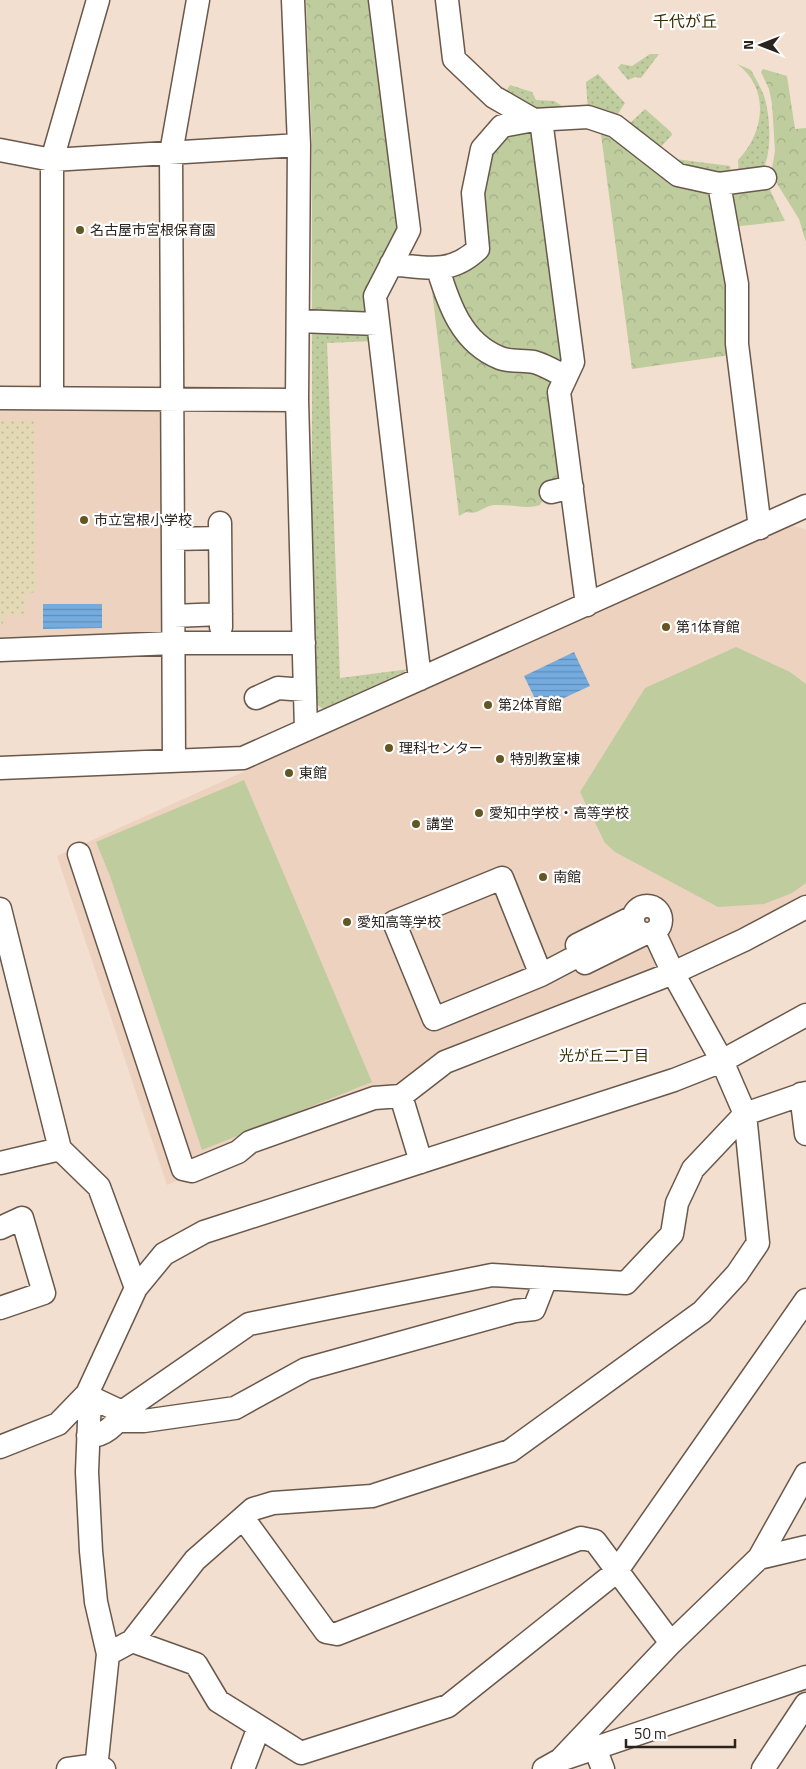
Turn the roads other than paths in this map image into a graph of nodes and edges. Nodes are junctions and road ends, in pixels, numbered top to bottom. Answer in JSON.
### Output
{"nodes":[{"id":1,"x":98,"y":0,"type":"edge"},
{"id":2,"x":198,"y":0,"type":"edge"},
{"id":3,"x":293,"y":0,"type":"edge"},
{"id":4,"x":380,"y":0,"type":"edge"},
{"id":5,"x":447,"y":0,"type":"edge"},
{"id":6,"x":538,"y":120,"type":"junction"},
{"id":7,"x":299,"y":145,"type":"junction"},
{"id":8,"x":0,"y":150,"type":"edge"},
{"id":9,"x":171,"y":153,"type":"junction"},
{"id":10,"x":52,"y":160,"type":"junction"},
{"id":11,"x":765,"y":178,"type":"dead end"},
{"id":12,"x":719,"y":184,"type":"junction"},
{"id":13,"x":391,"y":264,"type":"junction"},
{"id":14,"x":438,"y":269,"type":"junction"},
{"id":15,"x":298,"y":321,"type":"junction"},
{"id":16,"x":378,"y":324,"type":"junction"},
{"id":17,"x":566,"y":377,"type":"junction"},
{"id":18,"x":0,"y":398,"type":"edge"},
{"id":19,"x":52,"y":398,"type":"junction"},
{"id":20,"x":174,"y":399,"type":"junction"},
{"id":21,"x":298,"y":400,"type":"junction"},
{"id":22,"x":806,"y":506,"type":"edge"},
{"id":23,"x":760,"y":528,"type":"junction"},
{"id":24,"x":174,"y":539,"type":"junction"},
{"id":25,"x":587,"y":605,"type":"junction"},
{"id":26,"x":174,"y":616,"type":"junction"},
{"id":27,"x":174,"y":643,"type":"junction"},
{"id":28,"x":304,"y":643,"type":"junction"},
{"id":29,"x":0,"y":650,"type":"edge"},
{"id":30,"x":420,"y":679,"type":"junction"},
{"id":31,"x":305,"y":690,"type":"junction"},
{"id":32,"x":256,"y":698,"type":"dead end"},
{"id":33,"x":306,"y":730,"type":"junction"},
{"id":34,"x":174,"y":760,"type":"junction"},
{"id":35,"x":0,"y":768,"type":"edge"},
{"id":36,"x":79,"y":854,"type":"dead end"},
{"id":37,"x":806,"y":907,"type":"edge"},
{"id":38,"x":0,"y":909,"type":"edge"},
{"id":39,"x":673,"y":973,"type":"junction"},
{"id":40,"x":542,"y":975,"type":"junction"},
{"id":41,"x":806,"y":1015,"type":"edge"},
{"id":42,"x":722,"y":1061,"type":"junction"},
{"id":43,"x":804,"y":1093,"type":"edge"},
{"id":44,"x":401,"y":1096,"type":"junction"},
{"id":45,"x":745,"y":1114,"type":"junction"},
{"id":46,"x":806,"y":1134,"type":"edge"},
{"id":47,"x":60,"y":1149,"type":"junction"},
{"id":48,"x":0,"y":1162,"type":"edge"},
{"id":49,"x":421,"y":1162,"type":"junction"},
{"id":50,"x":0,"y":1228,"type":"edge"},
{"id":51,"x":543,"y":1278,"type":"junction"},
{"id":52,"x":136,"y":1288,"type":"junction"},
{"id":53,"x":806,"y":1300,"type":"edge"},
{"id":54,"x":0,"y":1308,"type":"edge"},
{"id":55,"x":88,"y":1396,"type":"junction"},
{"id":56,"x":120,"y":1416,"type":"junction"},
{"id":57,"x":88,"y":1436,"type":"junction"},
{"id":58,"x":0,"y":1448,"type":"edge"},
{"id":59,"x":806,"y":1474,"type":"edge"},
{"id":60,"x":243,"y":1518,"type":"junction"},
{"id":61,"x":806,"y":1547,"type":"edge"},
{"id":62,"x":759,"y":1558,"type":"junction"},
{"id":63,"x":616,"y":1572,"type":"junction"},
{"id":64,"x":133,"y":1641,"type":"junction"},
{"id":65,"x":671,"y":1643,"type":"junction"},
{"id":66,"x":108,"y":1654,"type":"junction"},
{"id":67,"x":806,"y":1677,"type":"edge"},
{"id":68,"x":806,"y":1704,"type":"edge"},
{"id":69,"x":260,"y":1727,"type":"junction"},
{"id":70,"x":595,"y":1748,"type":"junction"},
{"id":71,"x":552,"y":1765,"type":"edge"},
{"id":72,"x":99,"y":1768,"type":"edge"},
{"id":73,"x":68,"y":1769,"type":"edge"},
{"id":74,"x":243,"y":1769,"type":"edge"},
{"id":75,"x":603,"y":1769,"type":"edge"},
{"id":76,"x":763,"y":1769,"type":"edge"}],
"edges":[{"from":1,"to":10,"type":"street"},
{"from":2,"to":9,"type":"street"},
{"from":3,"to":7,"type":"street"},
{"from":4,"to":13,"type":"street"},
{"from":5,"to":6,"type":"street"},
{"from":6,"to":12,"type":"street"},
{"from":6,"to":14,"type":"street"},
{"from":6,"to":17,"type":"street"},
{"from":7,"to":9,"type":"street"},
{"from":7,"to":15,"type":"street"},
{"from":8,"to":10,"type":"street"},
{"from":9,"to":10,"type":"street"},
{"from":9,"to":20,"type":"street"},
{"from":10,"to":19,"type":"street"},
{"from":11,"to":12,"type":"street"},
{"from":12,"to":23,"type":"street"},
{"from":13,"to":14,"type":"street"},
{"from":13,"to":16,"type":"street"},
{"from":14,"to":17,"type":"street"},
{"from":15,"to":16,"type":"street"},
{"from":15,"to":21,"type":"street"},
{"from":16,"to":30,"type":"street"},
{"from":17,"to":25,"type":"street"},
{"from":18,"to":19,"type":"street"},
{"from":19,"to":20,"type":"street"},
{"from":20,"to":21,"type":"street"},
{"from":20,"to":24,"type":"street"},
{"from":21,"to":28,"type":"street"},
{"from":22,"to":23,"type":"street"},
{"from":23,"to":25,"type":"street"},
{"from":24,"to":26,"type":"street"},
{"from":24,"to":26,"type":"street"},
{"from":25,"to":30,"type":"street"},
{"from":26,"to":27,"type":"street"},
{"from":27,"to":28,"type":"street"},
{"from":27,"to":29,"type":"street"},
{"from":27,"to":34,"type":"street"},
{"from":28,"to":31,"type":"street"},
{"from":30,"to":33,"type":"street"},
{"from":31,"to":32,"type":"street"},
{"from":31,"to":33,"type":"street"},
{"from":33,"to":34,"type":"street"},
{"from":34,"to":35,"type":"street"},
{"from":36,"to":44,"type":"street"},
{"from":37,"to":39,"type":"street"},
{"from":38,"to":47,"type":"street"},
{"from":39,"to":40,"type":"street"},
{"from":39,"to":42,"type":"street"},
{"from":39,"to":44,"type":"street"},
{"from":40,"to":40,"type":"street"},
{"from":41,"to":42,"type":"street"},
{"from":42,"to":45,"type":"street"},
{"from":42,"to":49,"type":"street"},
{"from":43,"to":45,"type":"street"},
{"from":43,"to":46,"type":"street"},
{"from":44,"to":49,"type":"street"},
{"from":45,"to":51,"type":"street"},
{"from":45,"to":60,"type":"street"},
{"from":47,"to":48,"type":"street"},
{"from":47,"to":52,"type":"street"},
{"from":49,"to":52,"type":"street"},
{"from":50,"to":54,"type":"street"},
{"from":51,"to":56,"type":"street"},
{"from":51,"to":56,"type":"street"},
{"from":52,"to":55,"type":"street"},
{"from":53,"to":63,"type":"street"},
{"from":55,"to":56,"type":"street"},
{"from":55,"to":57,"type":"street"},
{"from":55,"to":58,"type":"street"},
{"from":56,"to":57,"type":"street"},
{"from":57,"to":66,"type":"street"},
{"from":59,"to":62,"type":"street"},
{"from":60,"to":63,"type":"street"},
{"from":60,"to":64,"type":"street"},
{"from":61,"to":62,"type":"street"},
{"from":62,"to":65,"type":"street"},
{"from":63,"to":65,"type":"street"},
{"from":63,"to":69,"type":"street"},
{"from":64,"to":66,"type":"street"},
{"from":64,"to":69,"type":"street"},
{"from":65,"to":71,"type":"street"},
{"from":66,"to":72,"type":"street"},
{"from":67,"to":70,"type":"street"},
{"from":68,"to":76,"type":"street"},
{"from":69,"to":74,"type":"street"},
{"from":70,"to":71,"type":"street"},
{"from":70,"to":75,"type":"street"},
{"from":72,"to":73,"type":"street"}]}
